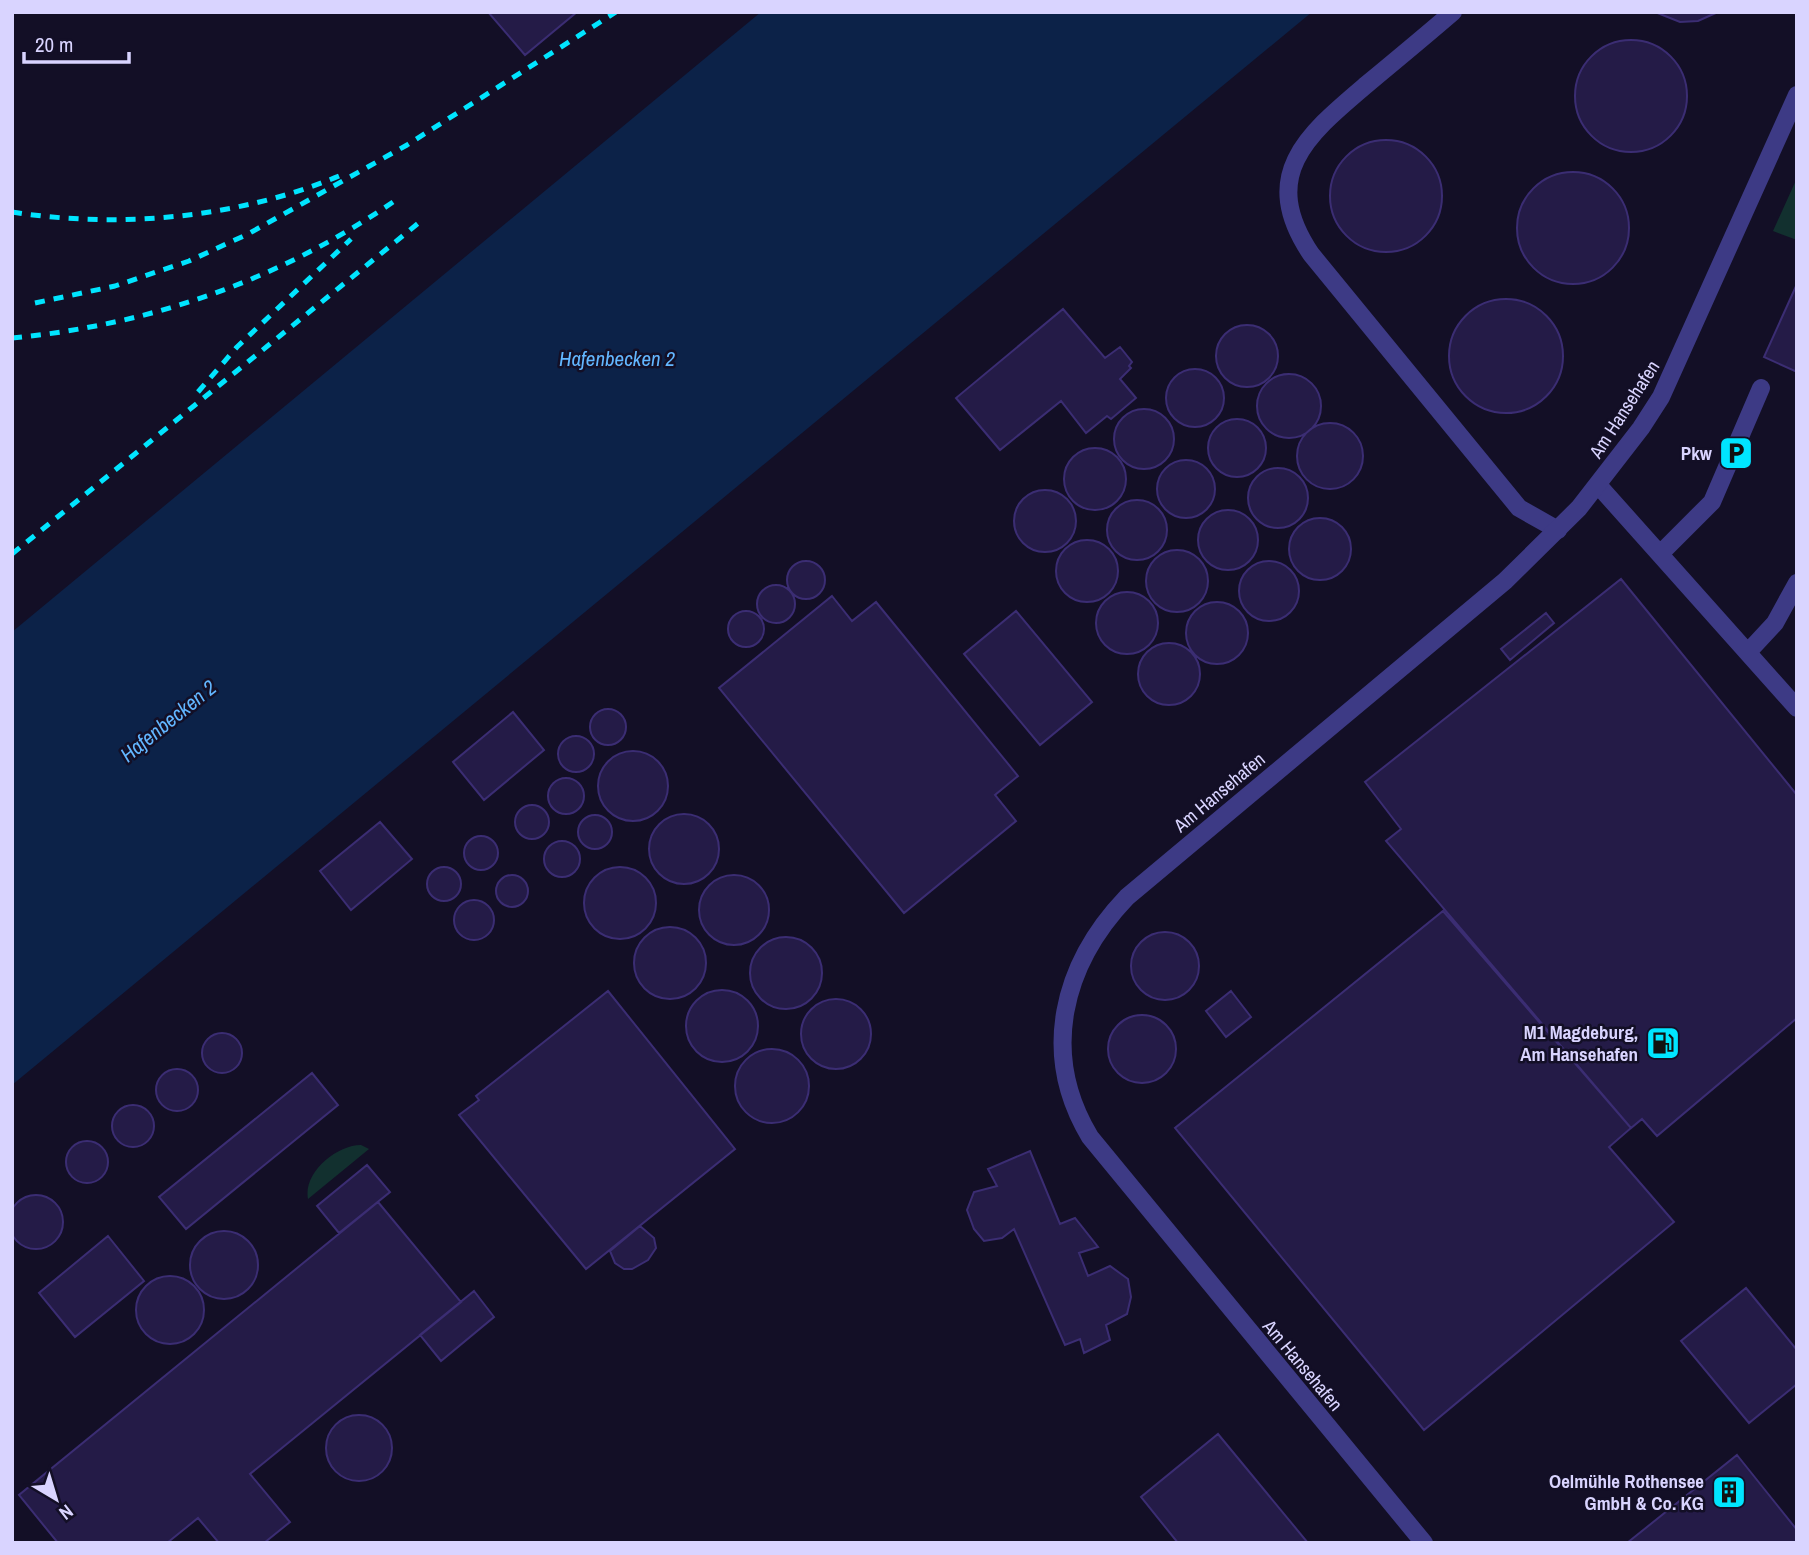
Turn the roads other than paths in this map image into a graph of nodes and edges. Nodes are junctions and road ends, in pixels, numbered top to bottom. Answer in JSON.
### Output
{"nodes":[{"id":1,"x":1453,"y":12,"type":"edge"},
{"id":2,"x":1797,"y":95,"type":"edge"},
{"id":3,"x":1761,"y":388,"type":"dead end"},
{"id":4,"x":1598,"y":485,"type":"junction"},
{"id":5,"x":1558,"y":530,"type":"junction"},
{"id":6,"x":1661,"y":554,"type":"junction"},
{"id":7,"x":1797,"y":583,"type":"edge"},
{"id":8,"x":1749,"y":651,"type":"junction"},
{"id":9,"x":1797,"y":708,"type":"edge"},
{"id":10,"x":1424,"y":1543,"type":"edge"}],
"edges":[{"from":1,"to":5,"type":"street"},
{"from":2,"to":4,"type":"street","name":"Am Hansehafen"},
{"from":3,"to":6,"type":"street"},
{"from":4,"to":5,"type":"street","name":"Am Hansehafen"},
{"from":4,"to":6,"type":"street"},
{"from":5,"to":10,"type":"street","name":"Am Hansehafen"},
{"from":6,"to":8,"type":"street"},
{"from":7,"to":8,"type":"street"},
{"from":8,"to":9,"type":"street"}]}
